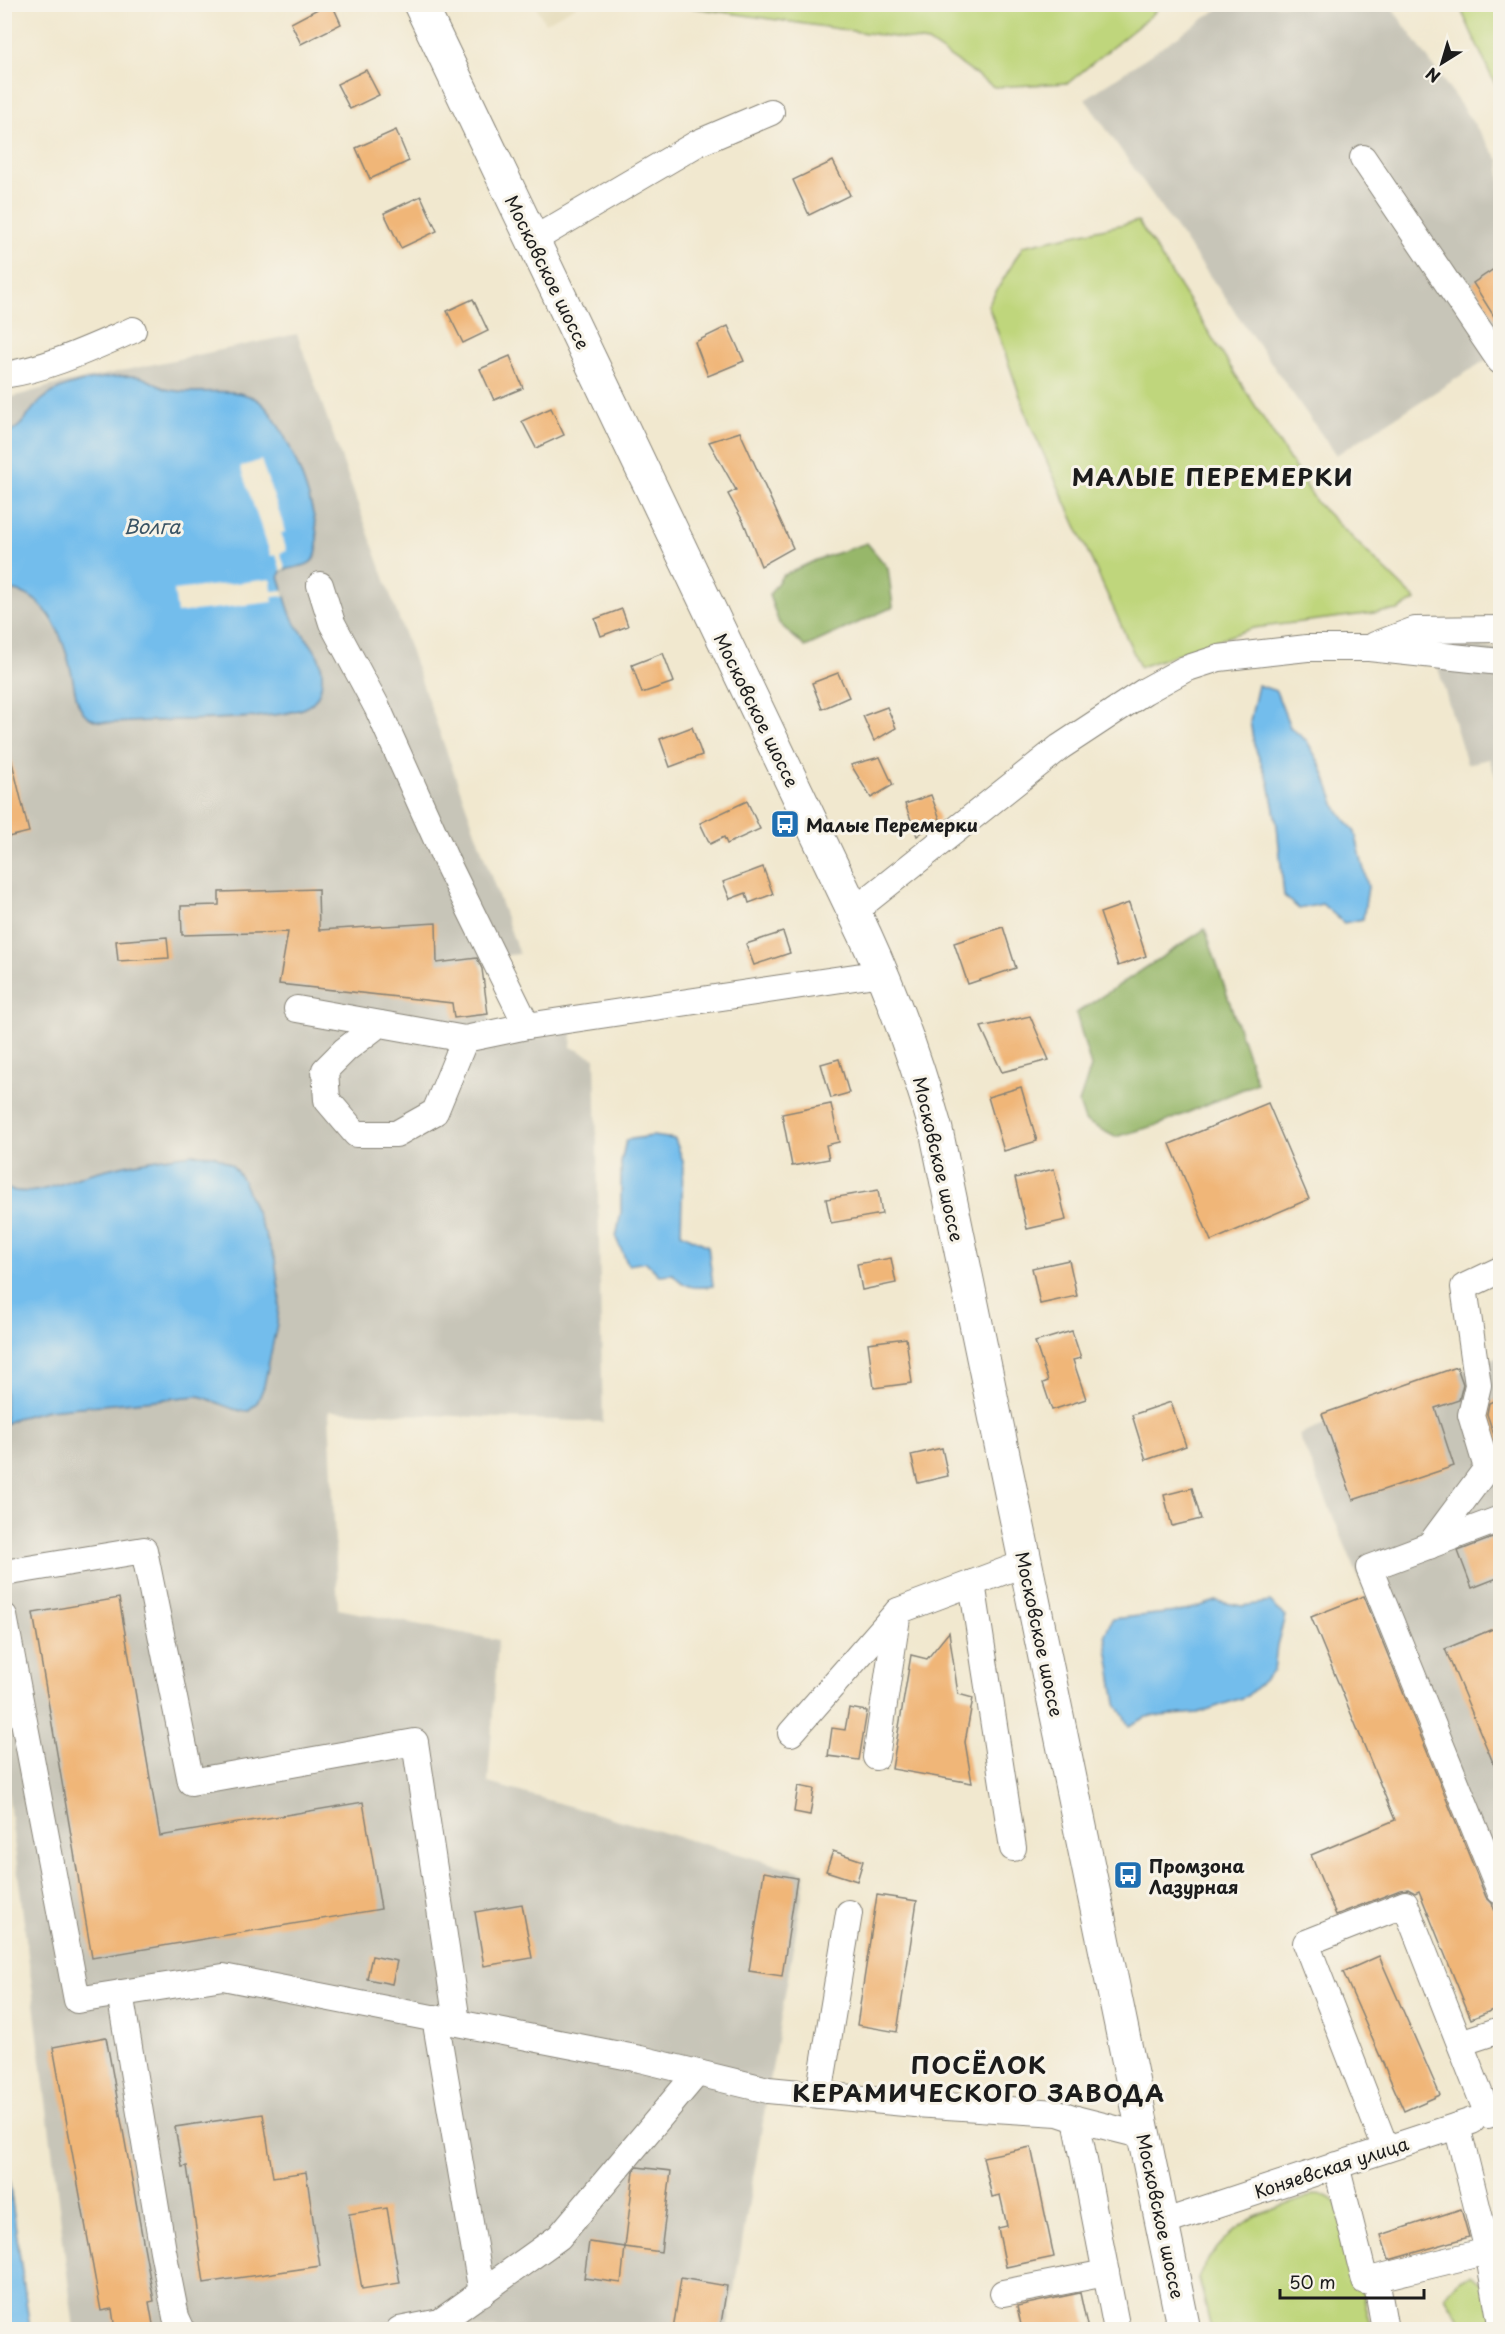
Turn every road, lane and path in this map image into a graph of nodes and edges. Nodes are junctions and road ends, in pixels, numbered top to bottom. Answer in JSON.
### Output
{"nodes":[{"id":1,"x":420,"y":4,"type":"edge"},
{"id":2,"x":771,"y":112,"type":"dead end"},
{"id":3,"x":1363,"y":158,"type":"dead end"},
{"id":4,"x":533,"y":240,"type":"junction"},
{"id":5,"x":133,"y":330,"type":"dead end"},
{"id":6,"x":1500,"y":361,"type":"edge"},
{"id":7,"x":4,"y":375,"type":"edge"},
{"id":8,"x":320,"y":585,"type":"dead end"},
{"id":9,"x":1500,"y":629,"type":"edge"},
{"id":10,"x":1369,"y":648,"type":"junction"},
{"id":11,"x":1500,"y":662,"type":"edge"},
{"id":12,"x":854,"y":911,"type":"junction"},
{"id":13,"x":882,"y":973,"type":"junction"},
{"id":14,"x":297,"y":1009,"type":"dead end"},
{"id":15,"x":379,"y":1024,"type":"junction"},
{"id":16,"x":527,"y":1026,"type":"junction"},
{"id":17,"x":465,"y":1039,"type":"junction"},
{"id":18,"x":1500,"y":1270,"type":"edge"},
{"id":19,"x":1500,"y":1519,"type":"edge"},
{"id":20,"x":1429,"y":1546,"type":"junction"},
{"id":21,"x":1026,"y":1563,"type":"junction"},
{"id":22,"x":4,"y":1574,"type":"edge"},
{"id":23,"x":972,"y":1583,"type":"junction"},
{"id":24,"x":898,"y":1611,"type":"junction"},
{"id":25,"x":4,"y":1616,"type":"edge"},
{"id":26,"x":791,"y":1733,"type":"dead end"},
{"id":27,"x":876,"y":1757,"type":"dead end"},
{"id":28,"x":1014,"y":1848,"type":"dead end"},
{"id":29,"x":1500,"y":1891,"type":"edge"},
{"id":30,"x":849,"y":1913,"type":"dead end"},
{"id":31,"x":120,"y":1993,"type":"junction"},
{"id":32,"x":446,"y":2020,"type":"junction"},
{"id":33,"x":1500,"y":2030,"type":"edge"},
{"id":34,"x":1460,"y":2043,"type":"junction"},
{"id":35,"x":697,"y":2073,"type":"junction"},
{"id":36,"x":819,"y":2095,"type":"junction"},
{"id":37,"x":1494,"y":2113,"type":"edge"},
{"id":38,"x":1076,"y":2119,"type":"junction"},
{"id":39,"x":1457,"y":2126,"type":"junction"},
{"id":40,"x":1144,"y":2136,"type":"junction"},
{"id":41,"x":1386,"y":2149,"type":"junction"},
{"id":42,"x":1336,"y":2165,"type":"junction"},
{"id":43,"x":1162,"y":2223,"type":"junction"},
{"id":44,"x":1488,"y":2251,"type":"junction"},
{"id":45,"x":1106,"y":2273,"type":"junction"},
{"id":46,"x":1376,"y":2279,"type":"junction"},
{"id":47,"x":482,"y":2293,"type":"junction"},
{"id":48,"x":1003,"y":2293,"type":"dead end"},
{"id":49,"x":1500,"y":2318,"type":"edge"},
{"id":50,"x":182,"y":2330,"type":"edge"},
{"id":51,"x":399,"y":2330,"type":"edge"},
{"id":52,"x":1117,"y":2330,"type":"edge"},
{"id":53,"x":1184,"y":2330,"type":"edge"},
{"id":54,"x":1385,"y":2330,"type":"edge"}],
"edges":[{"from":1,"to":4,"type":"main road","name":"Московское шоссе"},
{"from":2,"to":4,"type":"street"},
{"from":3,"to":6,"type":"street"},
{"from":4,"to":12,"type":"main road","name":"Московское шоссе"},
{"from":5,"to":7,"type":"street"},
{"from":8,"to":16,"type":"street"},
{"from":9,"to":10,"type":"street"},
{"from":10,"to":11,"type":"street"},
{"from":10,"to":12,"type":"street"},
{"from":12,"to":13,"type":"main road","name":"Московское шоссе"},
{"from":13,"to":16,"type":"street"},
{"from":13,"to":21,"type":"main road","name":"Московское шоссе"},
{"from":14,"to":15,"type":"street"},
{"from":15,"to":17,"type":"street"},
{"from":15,"to":17,"type":"street"},
{"from":16,"to":17,"type":"street"},
{"from":18,"to":20,"type":"street"},
{"from":19,"to":20,"type":"street"},
{"from":20,"to":29,"type":"street"},
{"from":21,"to":23,"type":"street"},
{"from":21,"to":40,"type":"main road","name":"Московское шоссе"},
{"from":22,"to":32,"type":"street"},
{"from":23,"to":24,"type":"street"},
{"from":23,"to":28,"type":"street"},
{"from":24,"to":26,"type":"street"},
{"from":24,"to":27,"type":"street"},
{"from":25,"to":31,"type":"street"},
{"from":30,"to":36,"type":"street"},
{"from":31,"to":32,"type":"street"},
{"from":31,"to":50,"type":"street"},
{"from":32,"to":35,"type":"street"},
{"from":32,"to":47,"type":"street"},
{"from":33,"to":34,"type":"street"},
{"from":34,"to":37,"type":"street"},
{"from":34,"to":41,"type":"street"},
{"from":35,"to":36,"type":"street"},
{"from":35,"to":47,"type":"street"},
{"from":36,"to":38,"type":"street"},
{"from":37,"to":39,"type":"street","name":"Коняевская улица"},
{"from":38,"to":40,"type":"street"},
{"from":38,"to":45,"type":"street"},
{"from":39,"to":41,"type":"street","name":"Коняевская улица"},
{"from":39,"to":44,"type":"street"},
{"from":40,"to":43,"type":"main road","name":"Московское шоссе"},
{"from":41,"to":42,"type":"street","name":"Коняевская улица"},
{"from":42,"to":43,"type":"street","name":"Коняевская улица"},
{"from":42,"to":46,"type":"street"},
{"from":43,"to":53,"type":"main road","name":"Московское шоссе"},
{"from":44,"to":46,"type":"street"},
{"from":44,"to":49,"type":"street"},
{"from":45,"to":48,"type":"street"},
{"from":45,"to":52,"type":"street"},
{"from":46,"to":54,"type":"street"},
{"from":47,"to":51,"type":"street"}]}
